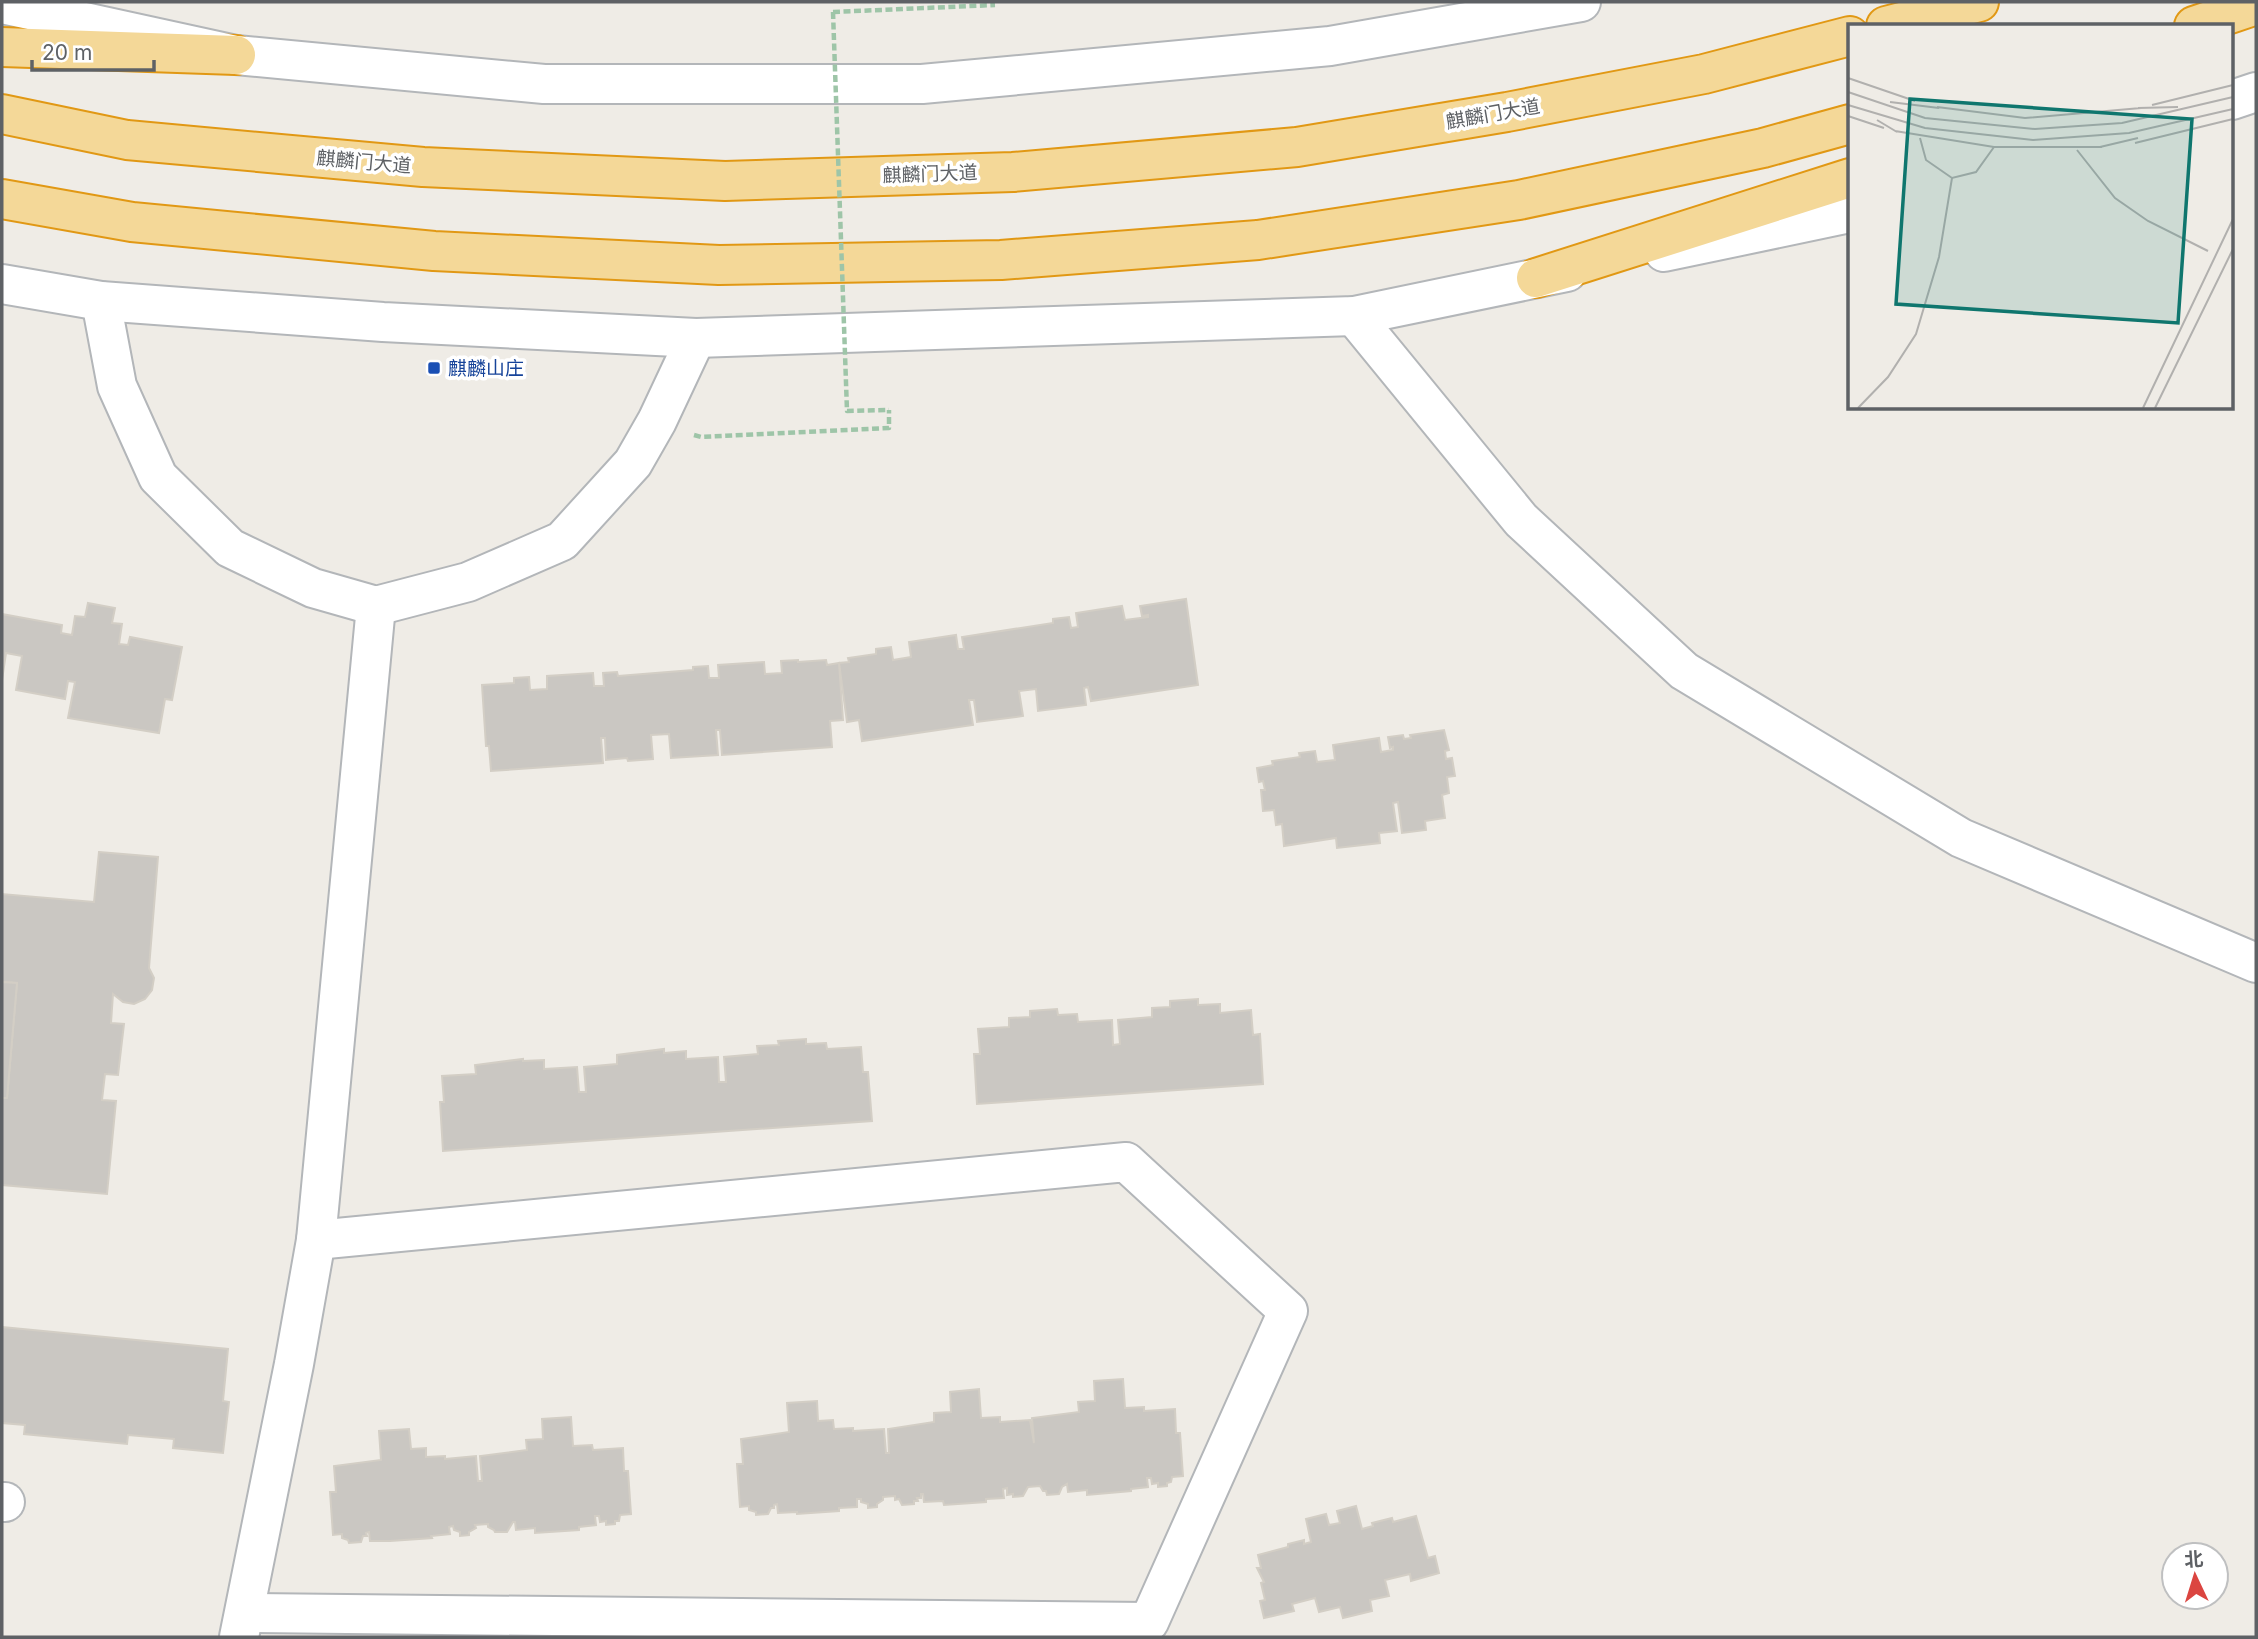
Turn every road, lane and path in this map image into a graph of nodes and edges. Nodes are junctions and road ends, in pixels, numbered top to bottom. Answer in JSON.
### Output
{"nodes":[{"id":1,"x":1581,"y":2,"type":"edge"},
{"id":2,"x":1979,"y":2,"type":"edge"},
{"id":3,"x":2,"y":4,"type":"edge"},
{"id":4,"x":995,"y":5,"type":"dead end"},
{"id":5,"x":2256,"y":5,"type":"edge"},
{"id":6,"x":1894,"y":24,"type":"edge"},
{"id":7,"x":2201,"y":24,"type":"edge"},
{"id":8,"x":1848,"y":37,"type":"edge"},
{"id":9,"x":2,"y":47,"type":"edge"},
{"id":10,"x":236,"y":55,"type":"junction"},
{"id":11,"x":2256,"y":92,"type":"edge"},
{"id":12,"x":2234,"y":99,"type":"edge"},
{"id":13,"x":2,"y":114,"type":"edge"},
{"id":14,"x":1848,"y":125,"type":"edge"},
{"id":15,"x":1848,"y":179,"type":"edge"},
{"id":16,"x":2,"y":199,"type":"edge"},
{"id":17,"x":1848,"y":213,"type":"edge"},
{"id":18,"x":1536,"y":278,"type":"junction"},
{"id":19,"x":2,"y":284,"type":"edge"},
{"id":20,"x":101,"y":302,"type":"junction"},
{"id":21,"x":1354,"y":316,"type":"junction"},
{"id":22,"x":696,"y":338,"type":"junction"},
{"id":23,"x":657,"y":421,"type":"junction"},
{"id":24,"x":376,"y":606,"type":"junction"},
{"id":25,"x":2256,"y":963,"type":"edge"},
{"id":26,"x":316,"y":1240,"type":"junction"},
{"id":27,"x":242,"y":1625,"type":"edge"}],
"edges":[{"from":1,"to":10,"type":"street"},
{"from":2,"to":6,"type":"highway"},
{"from":3,"to":10,"type":"street"},
{"from":4,"to":23,"type":"path","bridge":true},
{"from":5,"to":7,"type":"highway"},
{"from":8,"to":13,"type":"highway","name":"麒麟门大道"},
{"from":9,"to":10,"type":"highway"},
{"from":11,"to":12,"type":"street"},
{"from":14,"to":16,"type":"highway"},
{"from":15,"to":18,"type":"highway"},
{"from":17,"to":18,"type":"street"},
{"from":18,"to":21,"type":"street"},
{"from":19,"to":20,"type":"street"},
{"from":20,"to":22,"type":"street"},
{"from":20,"to":24,"type":"street"},
{"from":21,"to":22,"type":"street"},
{"from":21,"to":25,"type":"street"},
{"from":22,"to":23,"type":"street"},
{"from":23,"to":24,"type":"street"},
{"from":24,"to":26,"type":"street"},
{"from":26,"to":27,"type":"street"},
{"from":26,"to":27,"type":"street"}]}
